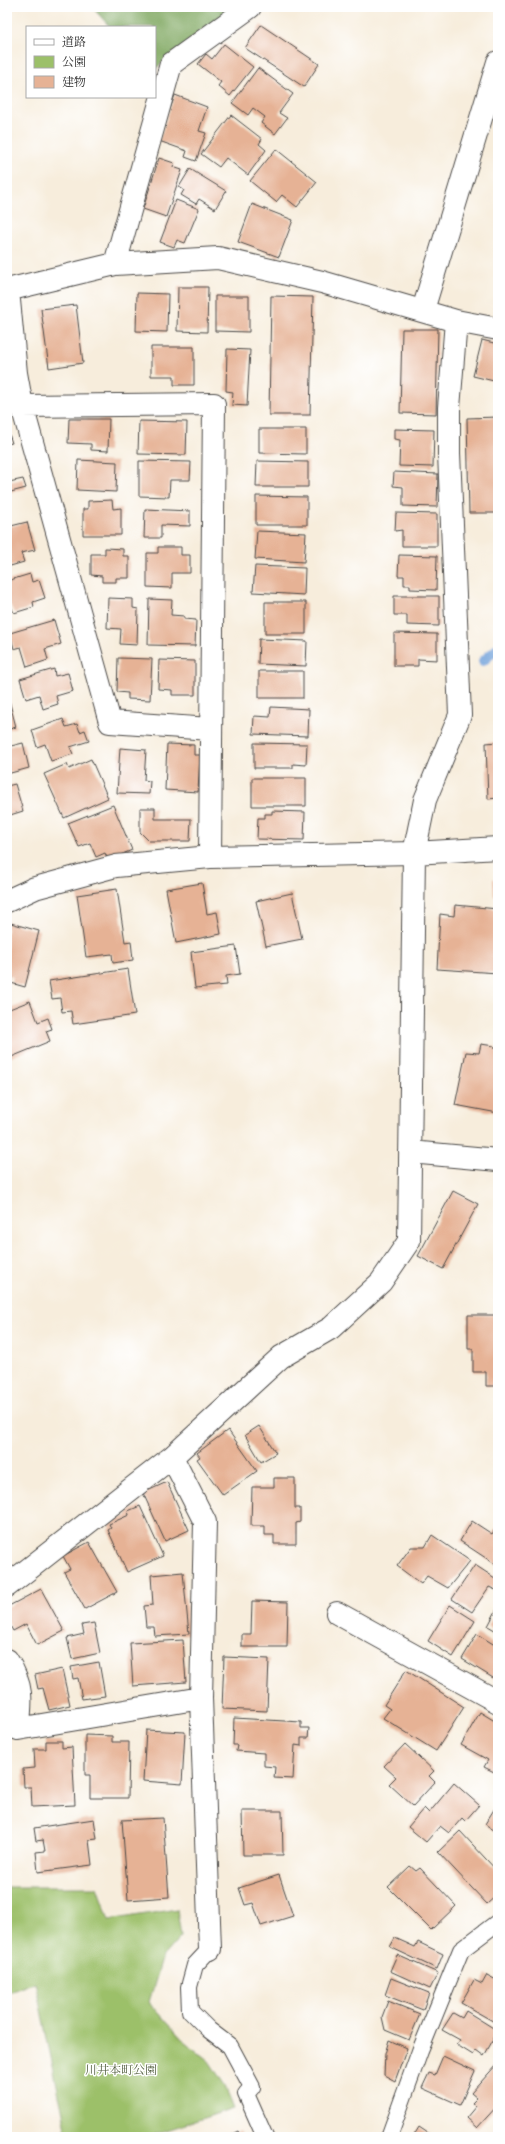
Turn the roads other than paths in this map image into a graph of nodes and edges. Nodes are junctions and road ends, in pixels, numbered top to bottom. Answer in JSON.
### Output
{"nodes":[{"id":1,"x":250,"y":7,"type":"edge"},
{"id":2,"x":498,"y":62,"type":"edge"},
{"id":3,"x":115,"y":264,"type":"junction"},
{"id":4,"x":8,"y":290,"type":"edge"},
{"id":5,"x":423,"y":310,"type":"junction"},
{"id":6,"x":456,"y":321,"type":"junction"},
{"id":7,"x":498,"y":329,"type":"edge"},
{"id":8,"x":22,"y":406,"type":"junction"},
{"id":9,"x":210,"y":729,"type":"junction"},
{"id":10,"x":498,"y":848,"type":"edge"},
{"id":11,"x":414,"y":853,"type":"junction"},
{"id":12,"x":210,"y":857,"type":"junction"},
{"id":13,"x":7,"y":900,"type":"edge"},
{"id":14,"x":410,"y":1152,"type":"junction"},
{"id":15,"x":498,"y":1160,"type":"edge"},
{"id":16,"x":172,"y":1457,"type":"junction"},
{"id":17,"x":7,"y":1586,"type":"edge"},
{"id":18,"x":338,"y":1613,"type":"dead end"},
{"id":19,"x":7,"y":1660,"type":"edge"},
{"id":20,"x":201,"y":1698,"type":"junction"},
{"id":21,"x":498,"y":1702,"type":"edge"},
{"id":22,"x":498,"y":1922,"type":"edge"},
{"id":23,"x":210,"y":1949,"type":"joint"},
{"id":24,"x":265,"y":2137,"type":"edge"},
{"id":25,"x":389,"y":2137,"type":"edge"}],
"edges":[{"from":1,"to":3,"type":"street"},
{"from":2,"to":5,"type":"street"},
{"from":3,"to":4,"type":"street"},
{"from":3,"to":5,"type":"street"},
{"from":4,"to":8,"type":"street"},
{"from":5,"to":6,"type":"street"},
{"from":6,"to":7,"type":"street"},
{"from":6,"to":11,"type":"street"},
{"from":8,"to":9,"type":"street"},
{"from":8,"to":9,"type":"street"},
{"from":9,"to":12,"type":"street"},
{"from":10,"to":11,"type":"street"},
{"from":11,"to":12,"type":"street"},
{"from":11,"to":14,"type":"street"},
{"from":12,"to":13,"type":"street"},
{"from":14,"to":15,"type":"street"},
{"from":14,"to":16,"type":"street"},
{"from":16,"to":17,"type":"street"},
{"from":16,"to":20,"type":"street"},
{"from":18,"to":21,"type":"street"},
{"from":19,"to":20,"type":"street"},
{"from":20,"to":23,"type":"street"},
{"from":22,"to":25,"type":"lane"},
{"from":23,"to":24,"type":"lane"}]}
